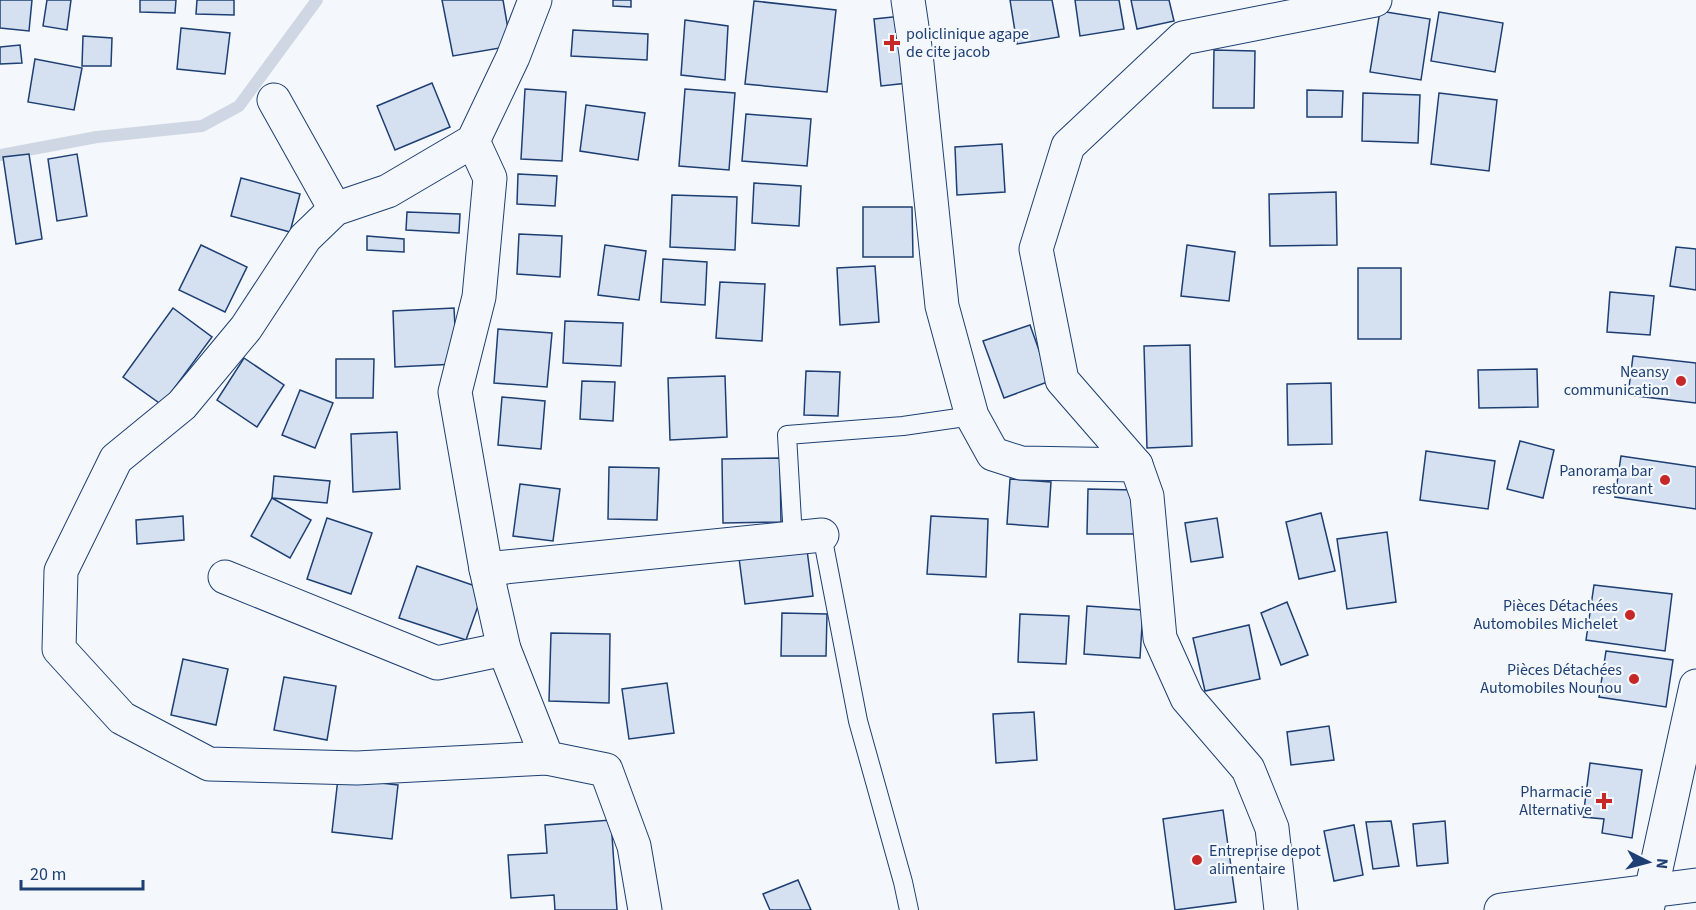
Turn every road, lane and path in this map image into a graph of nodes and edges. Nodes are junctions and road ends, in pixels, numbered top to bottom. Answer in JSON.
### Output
{"nodes":[{"id":1,"x":535,"y":0,"type":"edge"},
{"id":2,"x":908,"y":0,"type":"edge"},
{"id":3,"x":1375,"y":0,"type":"edge"},
{"id":4,"x":274,"y":100,"type":"dead end"},
{"id":5,"x":473,"y":141,"type":"junction"},
{"id":6,"x":334,"y":209,"type":"junction"},
{"id":7,"x":972,"y":416,"type":"junction"},
{"id":8,"x":1136,"y":465,"type":"junction"},
{"id":9,"x":808,"y":536,"type":"junction"},
{"id":10,"x":486,"y":569,"type":"junction"},
{"id":11,"x":225,"y":577,"type":"dead end"},
{"id":12,"x":504,"y":649,"type":"junction"},
{"id":13,"x":1696,"y":686,"type":"edge"},
{"id":14,"x":547,"y":758,"type":"junction"},
{"id":15,"x":1696,"y":885,"type":"edge"},
{"id":16,"x":1649,"y":901,"type":"edge"},
{"id":17,"x":645,"y":910,"type":"edge"},
{"id":18,"x":909,"y":910,"type":"edge"},
{"id":19,"x":1281,"y":910,"type":"edge"},
{"id":20,"x":1501,"y":910,"type":"edge"}],
"edges":[{"from":1,"to":5,"type":"street"},
{"from":2,"to":7,"type":"street"},
{"from":3,"to":8,"type":"street"},
{"from":4,"to":6,"type":"street"},
{"from":5,"to":6,"type":"street"},
{"from":5,"to":10,"type":"street"},
{"from":6,"to":14,"type":"street"},
{"from":7,"to":8,"type":"street"},
{"from":7,"to":9,"type":"lane"},
{"from":8,"to":19,"type":"street"},
{"from":9,"to":10,"type":"street"},
{"from":9,"to":18,"type":"lane"},
{"from":10,"to":12,"type":"street"},
{"from":11,"to":12,"type":"street"},
{"from":12,"to":14,"type":"street"},
{"from":13,"to":16,"type":"street"},
{"from":14,"to":17,"type":"street"},
{"from":15,"to":16,"type":"street"},
{"from":16,"to":20,"type":"street"}]}
